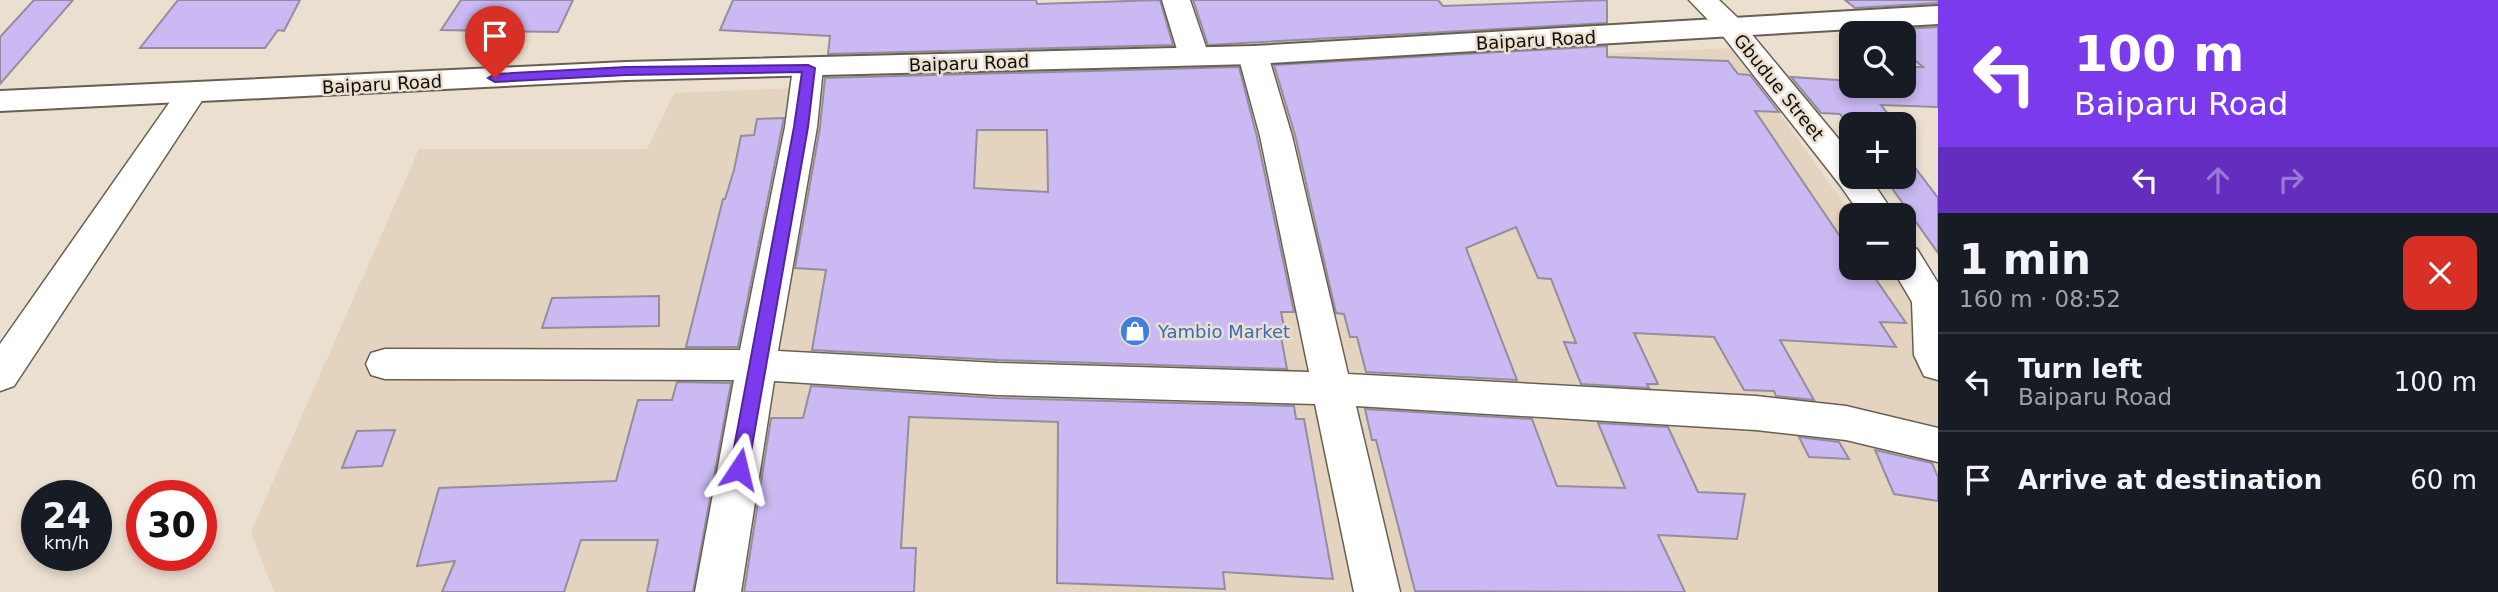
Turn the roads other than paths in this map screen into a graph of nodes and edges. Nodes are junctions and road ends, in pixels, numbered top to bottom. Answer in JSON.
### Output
{"nodes":[{"id":1,"x":1176,"y":0,"type":"edge"},
{"id":2,"x":1703,"y":0,"type":"edge"},
{"id":3,"x":1938,"y":15,"type":"edge"},
{"id":4,"x":1729,"y":25,"type":"junction"},
{"id":5,"x":1253,"y":55,"type":"junction"},
{"id":6,"x":1194,"y":56,"type":"junction"},
{"id":7,"x":808,"y":68,"type":"junction"},
{"id":8,"x":192,"y":93,"type":"junction"},
{"id":9,"x":0,"y":101,"type":"edge"},
{"id":10,"x":1839,"y":161,"type":"edge"},
{"id":11,"x":1916,"y":278,"type":"edge"},
{"id":12,"x":385,"y":364,"type":"dead end"},
{"id":13,"x":758,"y":365,"type":"junction"},
{"id":14,"x":1938,"y":365,"type":"edge"},
{"id":15,"x":0,"y":375,"type":"edge"},
{"id":16,"x":1333,"y":389,"type":"junction"},
{"id":17,"x":1938,"y":446,"type":"edge"},
{"id":18,"x":718,"y":592,"type":"edge"},
{"id":19,"x":1377,"y":592,"type":"edge"}],
"edges":[{"from":1,"to":6,"type":"street"},
{"from":2,"to":4,"type":"street","name":"Gbudue Street"},
{"from":3,"to":4,"type":"street","name":"Baiparu Road"},
{"from":4,"to":5,"type":"street","name":"Baiparu Road"},
{"from":4,"to":10,"type":"street","name":"Gbudue Street"},
{"from":5,"to":6,"type":"street","name":"Baiparu Road"},
{"from":5,"to":16,"type":"street"},
{"from":6,"to":7,"type":"street","name":"Baiparu Road"},
{"from":7,"to":8,"type":"street","name":"Baiparu Road"},
{"from":7,"to":13,"type":"street"},
{"from":8,"to":9,"type":"street","name":"Baiparu Road"},
{"from":8,"to":15,"type":"street"},
{"from":11,"to":14,"type":"street"},
{"from":12,"to":13,"type":"street"},
{"from":13,"to":16,"type":"street"},
{"from":13,"to":18,"type":"street"},
{"from":16,"to":17,"type":"street"},
{"from":16,"to":19,"type":"street"}]}
